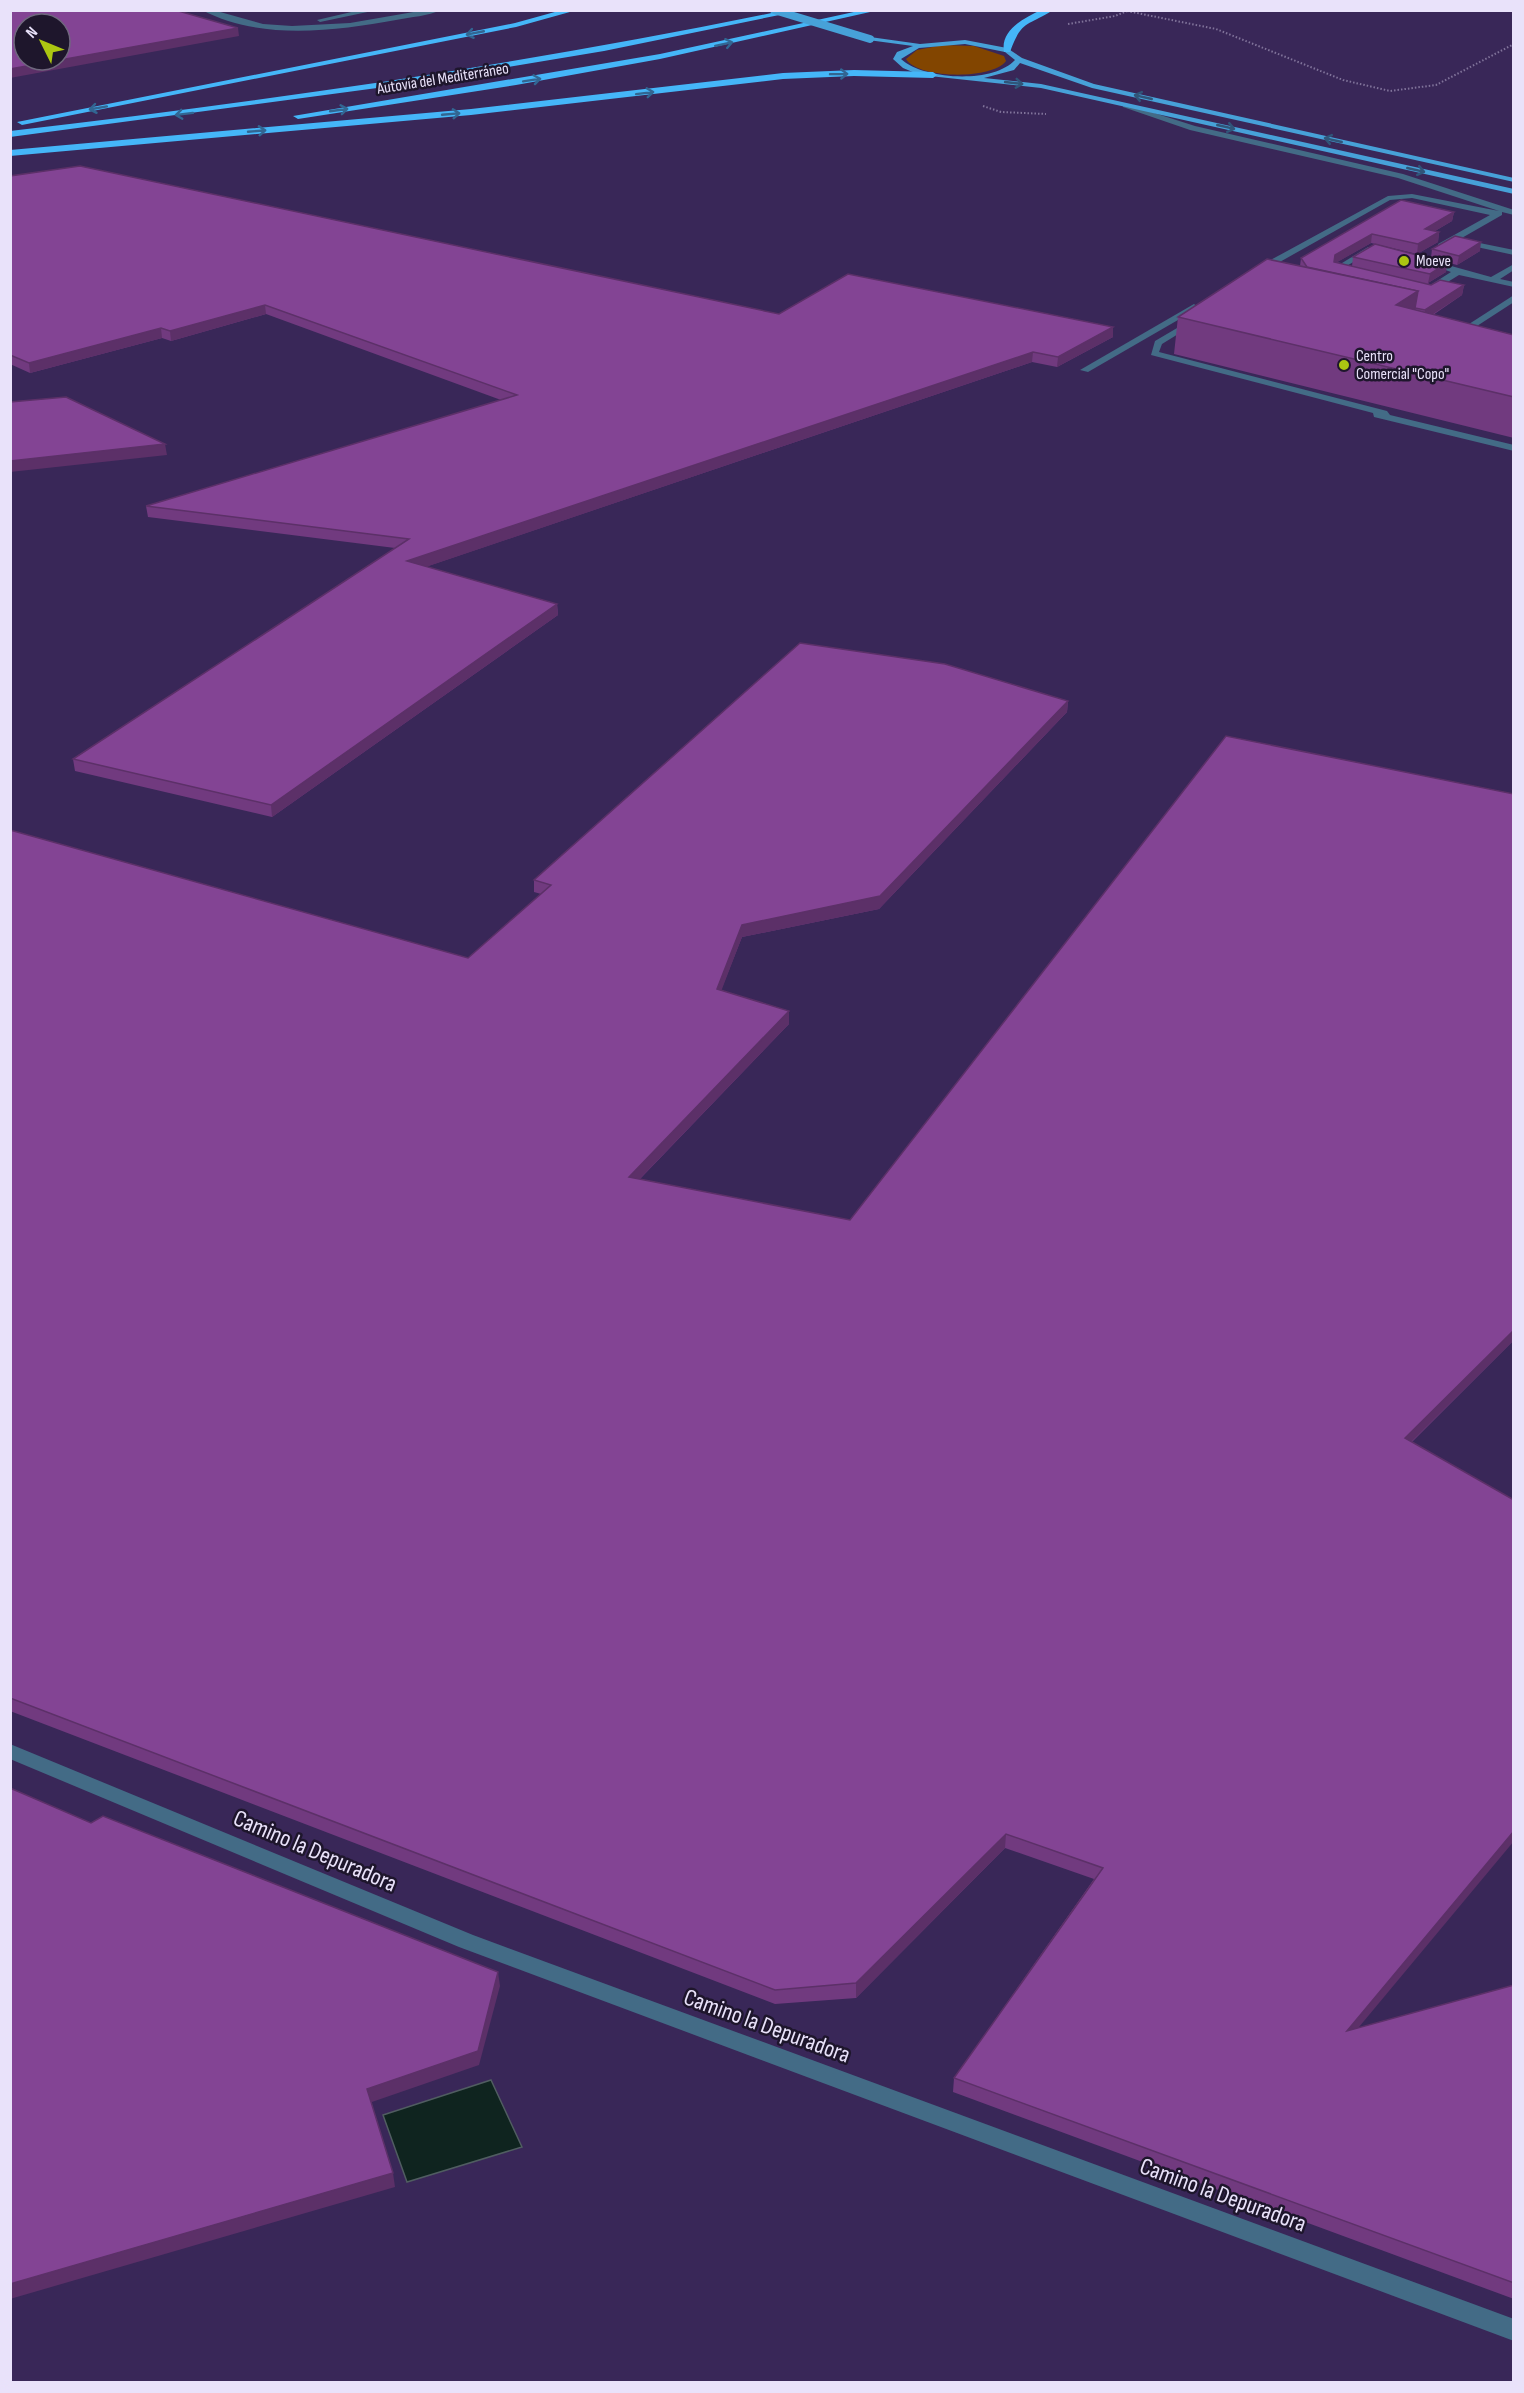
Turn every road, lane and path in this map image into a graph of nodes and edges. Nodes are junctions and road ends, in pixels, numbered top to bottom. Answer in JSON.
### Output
{"nodes":[{"id":1,"x":205,"y":10,"type":"edge"},
{"id":2,"x":374,"y":10,"type":"edge"},
{"id":3,"x":438,"y":10,"type":"edge"},
{"id":4,"x":573,"y":10,"type":"edge"},
{"id":5,"x":774,"y":10,"type":"edge"},
{"id":6,"x":800,"y":10,"type":"edge"},
{"id":7,"x":875,"y":10,"type":"edge"},
{"id":8,"x":1049,"y":10,"type":"edge"},
{"id":9,"x":1127,"y":11,"type":"edge"},
{"id":10,"x":1065,"y":24,"type":"dead end"},
{"id":11,"x":268,"y":27,"type":"junction"},
{"id":12,"x":879,"y":42,"type":"junction"},
{"id":13,"x":932,"y":44,"type":"junction"},
{"id":14,"x":1514,"y":45,"type":"edge"},
{"id":15,"x":1007,"y":50,"type":"junction"},
{"id":16,"x":897,"y":59,"type":"junction"},
{"id":17,"x":1019,"y":60,"type":"junction"},
{"id":18,"x":933,"y":75,"type":"junction"},
{"id":19,"x":956,"y":78,"type":"junction"},
{"id":20,"x":1126,"y":105,"type":"junction"},
{"id":21,"x":10,"y":123,"type":"edge"},
{"id":22,"x":10,"y":134,"type":"edge"},
{"id":23,"x":10,"y":152,"type":"edge"},
{"id":24,"x":1514,"y":180,"type":"edge"},
{"id":25,"x":1394,"y":187,"type":"junction"},
{"id":26,"x":1514,"y":192,"type":"edge"},
{"id":27,"x":1500,"y":212,"type":"junction"},
{"id":28,"x":1514,"y":213,"type":"edge"},
{"id":29,"x":1453,"y":239,"type":"junction"},
{"id":30,"x":1381,"y":250,"type":"edge"},
{"id":31,"x":1514,"y":253,"type":"edge"},
{"id":32,"x":1514,"y":266,"type":"edge"},
{"id":33,"x":1458,"y":272,"type":"junction"},
{"id":34,"x":1253,"y":273,"type":"edge"},
{"id":35,"x":1361,"y":273,"type":"edge"},
{"id":36,"x":1493,"y":280,"type":"junction"},
{"id":37,"x":1514,"y":285,"type":"edge"},
{"id":38,"x":1419,"y":286,"type":"edge"},
{"id":39,"x":1514,"y":298,"type":"edge"},
{"id":40,"x":1204,"y":302,"type":"edge"},
{"id":41,"x":1198,"y":320,"type":"edge"},
{"id":42,"x":1453,"y":335,"type":"edge"},
{"id":43,"x":1171,"y":360,"type":"dead end"},
{"id":44,"x":1085,"y":370,"type":"dead end"},
{"id":45,"x":1386,"y":417,"type":"junction"},
{"id":46,"x":1514,"y":448,"type":"edge"},
{"id":47,"x":10,"y":1751,"type":"edge"},
{"id":48,"x":1514,"y":2330,"type":"edge"}],
"edges":[{"from":1,"to":11,"type":"street"},
{"from":2,"to":11,"type":"street"},
{"from":3,"to":11,"type":"street"},
{"from":4,"to":21,"type":"highway","one_way":true},
{"from":5,"to":12,"type":"main road","bridge":true},
{"from":6,"to":22,"type":"highway","name":"Autovía del Mediterráneo","one_way":true},
{"from":23,"to":7,"type":"highway","name":"Autovía del Mediterráneo","one_way":true},
{"from":8,"to":15,"type":"highway"},
{"from":9,"to":10,"type":"path"},
{"from":9,"to":14,"type":"path"},
{"from":12,"to":13,"type":"main road"},
{"from":12,"to":16,"type":"main road"},
{"from":13,"to":15,"type":"main road"},
{"from":13,"to":16,"type":"main road"},
{"from":15,"to":17,"type":"main road"},
{"from":16,"to":18,"type":"main road"},
{"from":17,"to":19,"type":"main road"},
{"from":24,"to":17,"type":"main road","one_way":true},
{"from":18,"to":19,"type":"main road"},
{"from":23,"to":18,"type":"highway","one_way":true},
{"from":19,"to":20,"type":"main road","one_way":true},
{"from":20,"to":25,"type":"street"},
{"from":20,"to":26,"type":"main road","one_way":true},
{"from":25,"to":27,"type":"street"},
{"from":25,"to":27,"type":"street"},
{"from":25,"to":34,"type":"street"},
{"from":27,"to":28,"type":"street"},
{"from":27,"to":29,"type":"street"},
{"from":29,"to":31,"type":"street"},
{"from":29,"to":33,"type":"street"},
{"from":30,"to":35,"type":"street"},
{"from":32,"to":36,"type":"street"},
{"from":33,"to":36,"type":"street"},
{"from":33,"to":38,"type":"street"},
{"from":36,"to":37,"type":"street"},
{"from":39,"to":42,"type":"street"},
{"from":40,"to":44,"type":"street"},
{"from":41,"to":45,"type":"street"},
{"from":43,"to":45,"type":"street"},
{"from":45,"to":46,"type":"street"},
{"from":47,"to":48,"type":"street","name":"Camino la Depuradora"}]}
